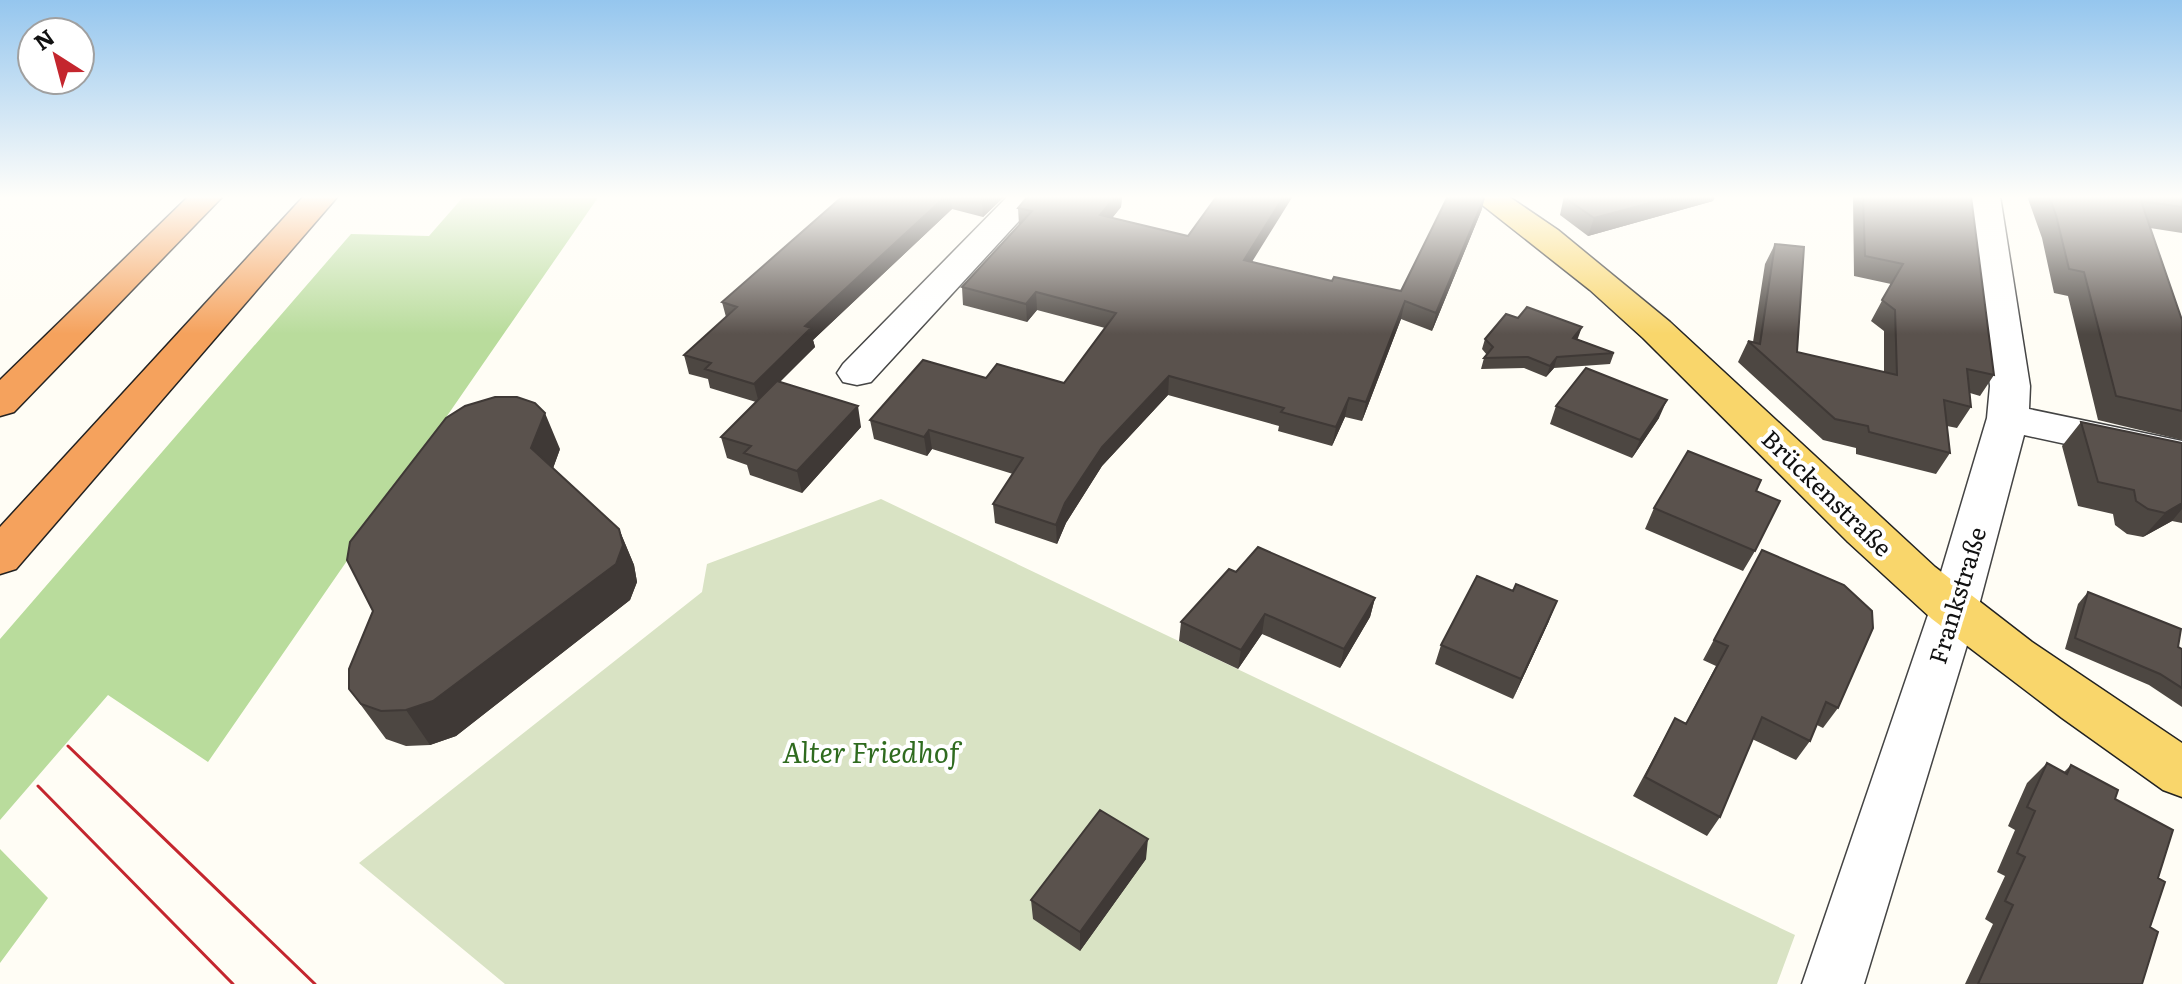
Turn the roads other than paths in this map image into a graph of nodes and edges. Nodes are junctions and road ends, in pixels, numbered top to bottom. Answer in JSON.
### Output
{"nodes":[{"id":1,"x":161,"y":242,"type":"edge"},
{"id":2,"x":281,"y":242,"type":"edge"},
{"id":3,"x":982,"y":242,"type":"edge"},
{"id":4,"x":1555,"y":242,"type":"edge"},
{"id":5,"x":1990,"y":242,"type":"edge"},
{"id":6,"x":857,"y":373,"type":"dead end"},
{"id":7,"x":0,"y":403,"type":"edge"},
{"id":8,"x":2008,"y":418,"type":"junction"},
{"id":9,"x":2182,"y":455,"type":"edge"},
{"id":10,"x":0,"y":557,"type":"edge"},
{"id":11,"x":1954,"y":609,"type":"junction"},
{"id":12,"x":2182,"y":773,"type":"edge"},
{"id":13,"x":1833,"y":984,"type":"edge"}],
"edges":[{"from":1,"to":7,"type":"highway"},
{"from":2,"to":10,"type":"highway"},
{"from":3,"to":6,"type":"street"},
{"from":4,"to":11,"type":"main road","name":"Brückenstraße"},
{"from":5,"to":8,"type":"street","name":"Frankstraße"},
{"from":8,"to":9,"type":"street"},
{"from":8,"to":11,"type":"street","name":"Frankstraße"},
{"from":11,"to":12,"type":"main road","name":"Brückenstraße"},
{"from":11,"to":13,"type":"street","name":"Frankstraße"}]}
